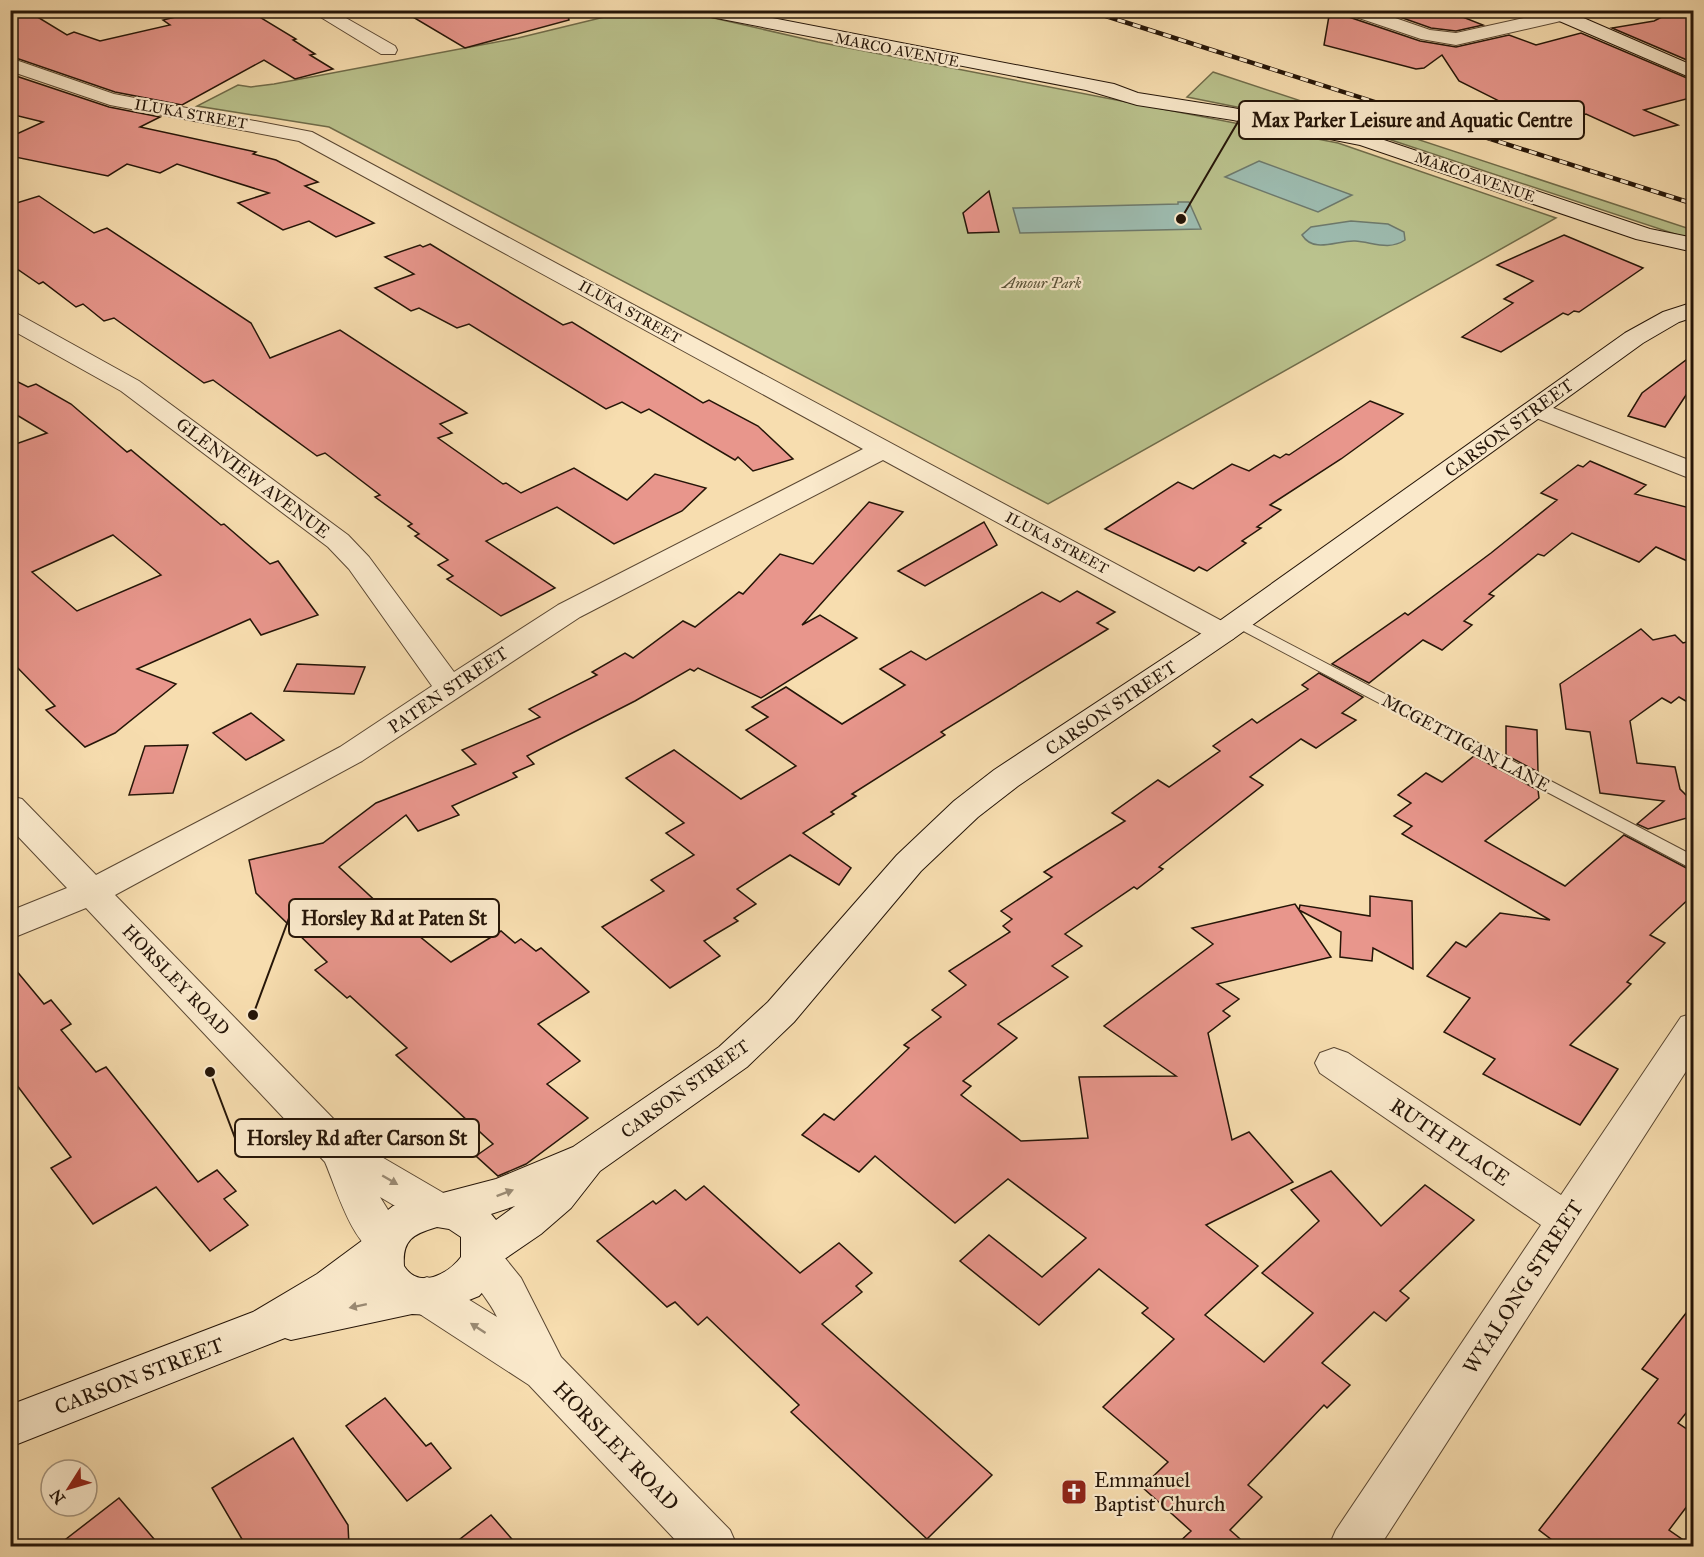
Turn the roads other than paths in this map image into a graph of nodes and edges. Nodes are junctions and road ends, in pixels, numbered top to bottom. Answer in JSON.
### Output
{"nodes":[{"id":1,"x":318,"y":10,"type":"edge"},
{"id":2,"x":700,"y":10,"type":"edge"},
{"id":3,"x":1353,"y":10,"type":"edge"},
{"id":4,"x":1587,"y":10,"type":"edge"},
{"id":5,"x":1556,"y":13,"type":"edge"},
{"id":6,"x":388,"y":50,"type":"dead end"},
{"id":7,"x":10,"y":64,"type":"edge"},
{"id":8,"x":1694,"y":74,"type":"edge"},
{"id":9,"x":1644,"y":234,"type":"junction"},
{"id":10,"x":1694,"y":245,"type":"edge"},
{"id":11,"x":1694,"y":255,"type":"edge"},
{"id":12,"x":1690,"y":308,"type":"edge"},
{"id":13,"x":10,"y":319,"type":"edge"},
{"id":14,"x":1535,"y":409,"type":"junction"},
{"id":15,"x":884,"y":449,"type":"junction"},
{"id":16,"x":1694,"y":472,"type":"edge"},
{"id":17,"x":1230,"y":627,"type":"junction"},
{"id":18,"x":450,"y":689,"type":"junction"},
{"id":19,"x":10,"y":807,"type":"edge"},
{"id":20,"x":1694,"y":864,"type":"edge"},
{"id":21,"x":91,"y":892,"type":"junction"},
{"id":22,"x":10,"y":926,"type":"edge"},
{"id":23,"x":1694,"y":1027,"type":"edge"},
{"id":24,"x":1334,"y":1064,"type":"dead end"},
{"id":25,"x":342,"y":1153,"type":"junction"},
{"id":26,"x":587,"y":1159,"type":"junction"},
{"id":27,"x":443,"y":1210,"type":"junction"},
{"id":28,"x":1567,"y":1221,"type":"junction"},
{"id":29,"x":383,"y":1244,"type":"junction"},
{"id":30,"x":482,"y":1255,"type":"junction"},
{"id":31,"x":421,"y":1296,"type":"junction"},
{"id":32,"x":268,"y":1325,"type":"junction"},
{"id":33,"x":545,"y":1371,"type":"junction"},
{"id":34,"x":10,"y":1426,"type":"edge"},
{"id":35,"x":713,"y":1546,"type":"edge"},
{"id":36,"x":1353,"y":1546,"type":"edge"}],
"edges":[{"from":1,"to":6,"type":"street"},
{"from":2,"to":9,"type":"street","name":"MARCO AVENUE"},
{"from":3,"to":5,"type":"street"},
{"from":4,"to":5,"type":"street"},
{"from":5,"to":8,"type":"street"},
{"from":7,"to":15,"type":"street","name":"ILUKA STREET"},
{"from":9,"to":10,"type":"street","name":"MARCO AVENUE"},
{"from":9,"to":11,"type":"street","name":"MARCO AVENUE"},
{"from":12,"to":14,"type":"street","name":"CARSON STREET"},
{"from":13,"to":18,"type":"street","name":"GLENVIEW AVENUE"},
{"from":14,"to":16,"type":"street"},
{"from":14,"to":17,"type":"street","name":"CARSON STREET"},
{"from":15,"to":17,"type":"street","name":"ILUKA STREET"},
{"from":15,"to":18,"type":"street","name":"PATEN STREET"},
{"from":17,"to":20,"type":"lane","name":"MCGETTIGAN LANE"},
{"from":17,"to":26,"type":"street","name":"CARSON STREET"},
{"from":18,"to":21,"type":"street","name":"PATEN STREET"},
{"from":19,"to":21,"type":"street","name":"HORSLEY ROAD"},
{"from":21,"to":22,"type":"street","name":"PATEN STREET"},
{"from":21,"to":25,"type":"street","name":"HORSLEY ROAD"},
{"from":23,"to":28,"type":"street","name":"WYALONG STREET"},
{"from":24,"to":28,"type":"street","name":"RUTH PLACE"},
{"from":25,"to":27,"type":"street","name":"HORSLEY ROAD","one_way":true},
{"from":25,"to":29,"type":"street","name":"HORSLEY ROAD"},
{"from":27,"to":26,"type":"street","name":"CARSON STREET","one_way":true},
{"from":26,"to":30,"type":"street","name":"CARSON STREET"},
{"from":27,"to":29,"type":"street"},
{"from":27,"to":30,"type":"street"},
{"from":28,"to":36,"type":"street","name":"WYALONG STREET"},
{"from":29,"to":31,"type":"street"},
{"from":29,"to":32,"type":"street","name":"CARSON STREET"},
{"from":30,"to":31,"type":"street"},
{"from":30,"to":33,"type":"street","name":"HORSLEY ROAD"},
{"from":31,"to":32,"type":"street","name":"CARSON STREET","one_way":true},
{"from":33,"to":31,"type":"street","name":"HORSLEY ROAD","one_way":true},
{"from":32,"to":34,"type":"street","name":"CARSON STREET"},
{"from":33,"to":35,"type":"street","name":"HORSLEY ROAD"}]}
